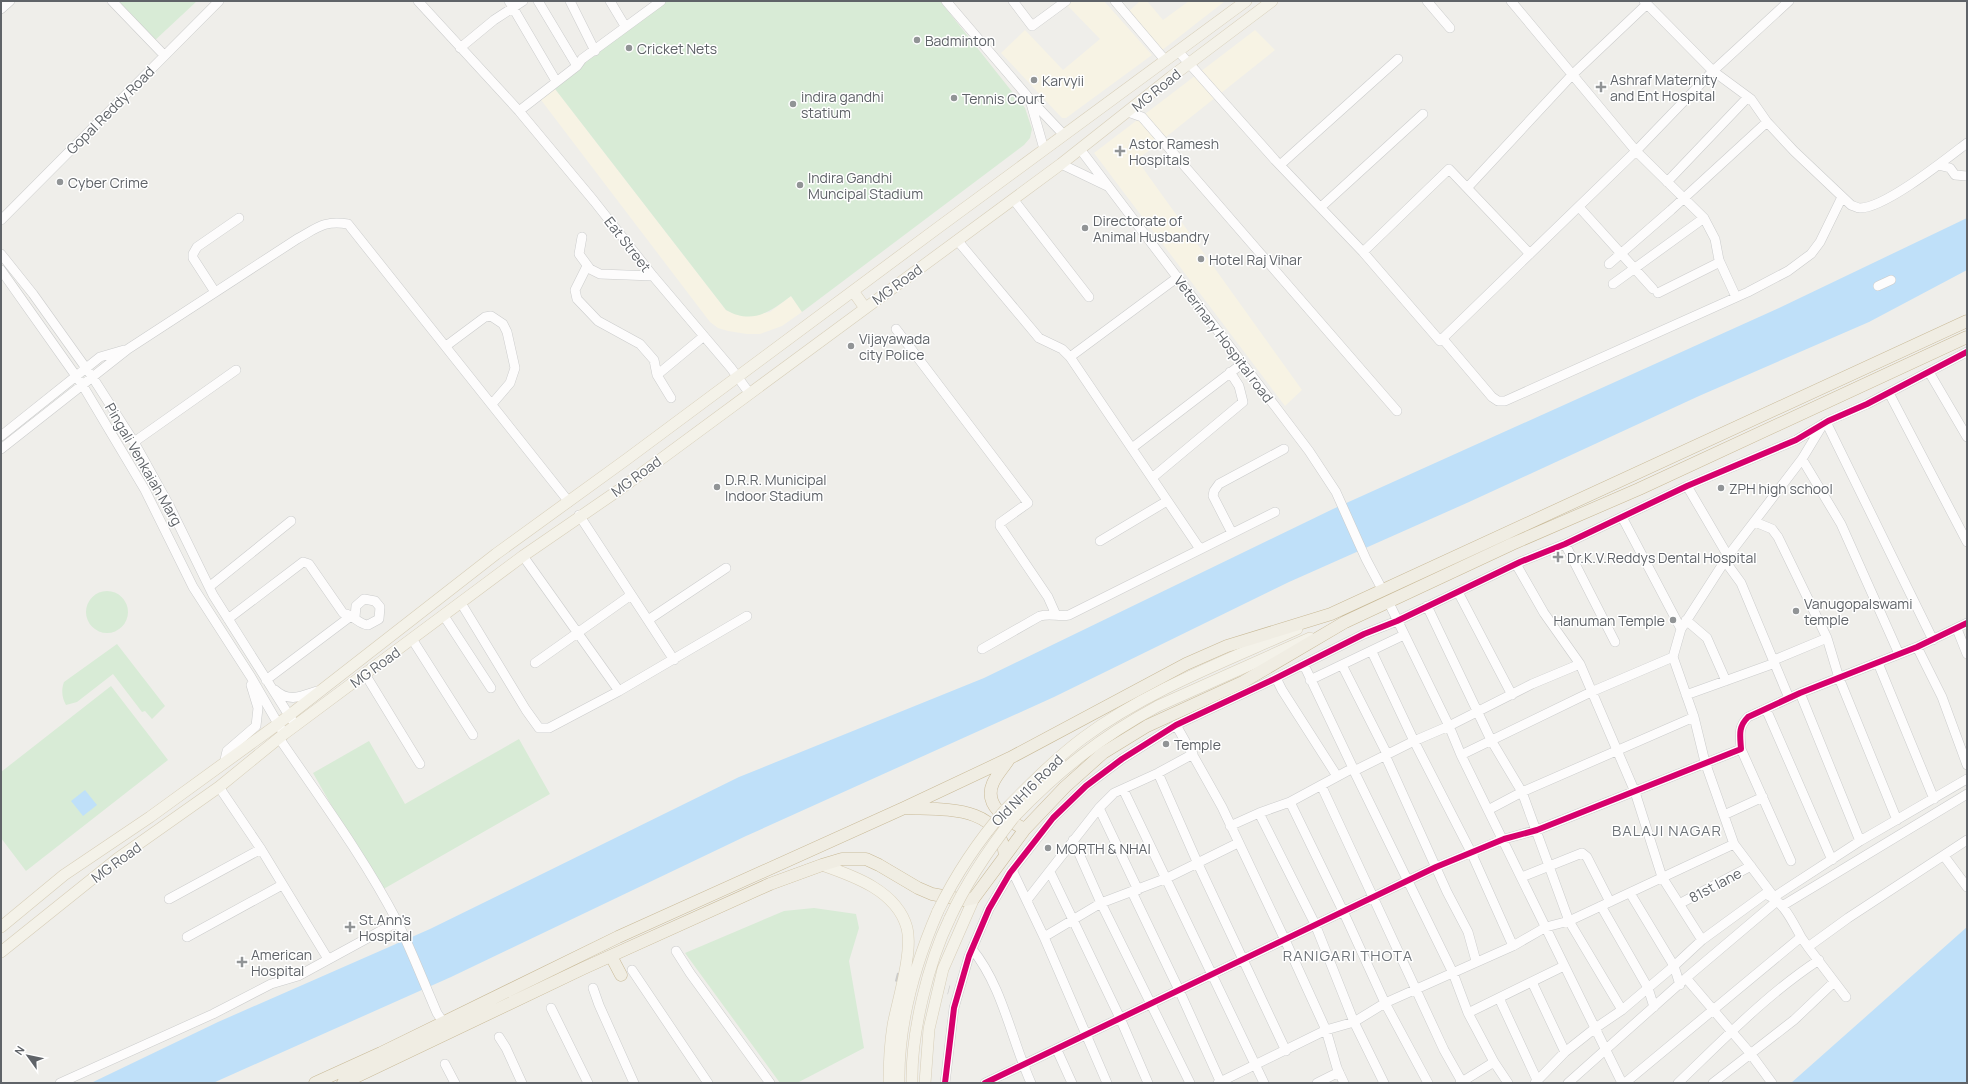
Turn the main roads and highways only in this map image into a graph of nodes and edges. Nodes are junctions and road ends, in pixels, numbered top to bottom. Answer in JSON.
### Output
{"nodes":[{"id":1,"x":1246,"y":1,"type":"edge"},
{"id":2,"x":1272,"y":1,"type":"edge"},
{"id":3,"x":853,"y":291,"type":"junction"},
{"id":4,"x":865,"y":308,"type":"junction"},
{"id":5,"x":1967,"y":321,"type":"edge"},
{"id":6,"x":1967,"y":337,"type":"edge"},
{"id":7,"x":1330,"y":614,"type":"junction"},
{"id":8,"x":1345,"y":622,"type":"junction"},
{"id":9,"x":1010,"y":758,"type":"junction"},
{"id":10,"x":904,"y":808,"type":"junction"},
{"id":11,"x":1010,"y":813,"type":"junction"},
{"id":12,"x":1025,"y":829,"type":"junction"},
{"id":13,"x":837,"y":838,"type":"junction"},
{"id":14,"x":1005,"y":856,"type":"junction"},
{"id":15,"x":842,"y":859,"type":"junction"},
{"id":16,"x":822,"y":865,"type":"junction"},
{"id":17,"x":974,"y":898,"type":"junction"},
{"id":18,"x":1,"y":927,"type":"edge"},
{"id":19,"x":1,"y":952,"type":"edge"},
{"id":20,"x":611,"y":956,"type":"junction"},
{"id":21,"x":621,"y":975,"type":"dead end"},
{"id":22,"x":383,"y":1058,"type":"junction"},
{"id":23,"x":314,"y":1083,"type":"edge"},
{"id":24,"x":343,"y":1083,"type":"edge"},
{"id":25,"x":888,"y":1083,"type":"edge"},
{"id":26,"x":899,"y":1083,"type":"edge"},
{"id":27,"x":912,"y":1083,"type":"edge"},
{"id":28,"x":925,"y":1083,"type":"edge"}],
"edges":[{"from":1,"to":3,"type":"main road","name":"MG Road"},
{"from":2,"to":4,"type":"main road","name":"MG Road"},
{"from":3,"to":4,"type":"main road"},
{"from":3,"to":18,"type":"main road","name":"MG Road"},
{"from":4,"to":19,"type":"main road","name":"MG Road"},
{"from":5,"to":7,"type":"highway"},
{"from":6,"to":8,"type":"highway"},
{"from":7,"to":9,"type":"highway"},
{"from":7,"to":11,"type":"main road","name":"Old NH16 Road"},
{"from":8,"to":11,"type":"main road","name":"Old NH16 Road"},
{"from":8,"to":12,"type":"highway"},
{"from":9,"to":10,"type":"highway"},
{"from":9,"to":12,"type":"highway"},
{"from":10,"to":13,"type":"highway"},
{"from":10,"to":14,"type":"highway"},
{"from":11,"to":26,"type":"main road","name":"Old NH16 Road","bridge":true},
{"from":11,"to":27,"type":"main road","name":"Old NH16 Road","bridge":true},
{"from":12,"to":14,"type":"highway"},
{"from":13,"to":15,"type":"highway"},
{"from":13,"to":22,"type":"highway"},
{"from":14,"to":17,"type":"highway"},
{"from":15,"to":16,"type":"highway"},
{"from":15,"to":17,"type":"highway"},
{"from":16,"to":20,"type":"highway"},
{"from":16,"to":25,"type":"main road"},
{"from":17,"to":28,"type":"main road"},
{"from":20,"to":21,"type":"highway"},
{"from":20,"to":22,"type":"highway"},
{"from":22,"to":23,"type":"highway"},
{"from":22,"to":24,"type":"highway"}]}
